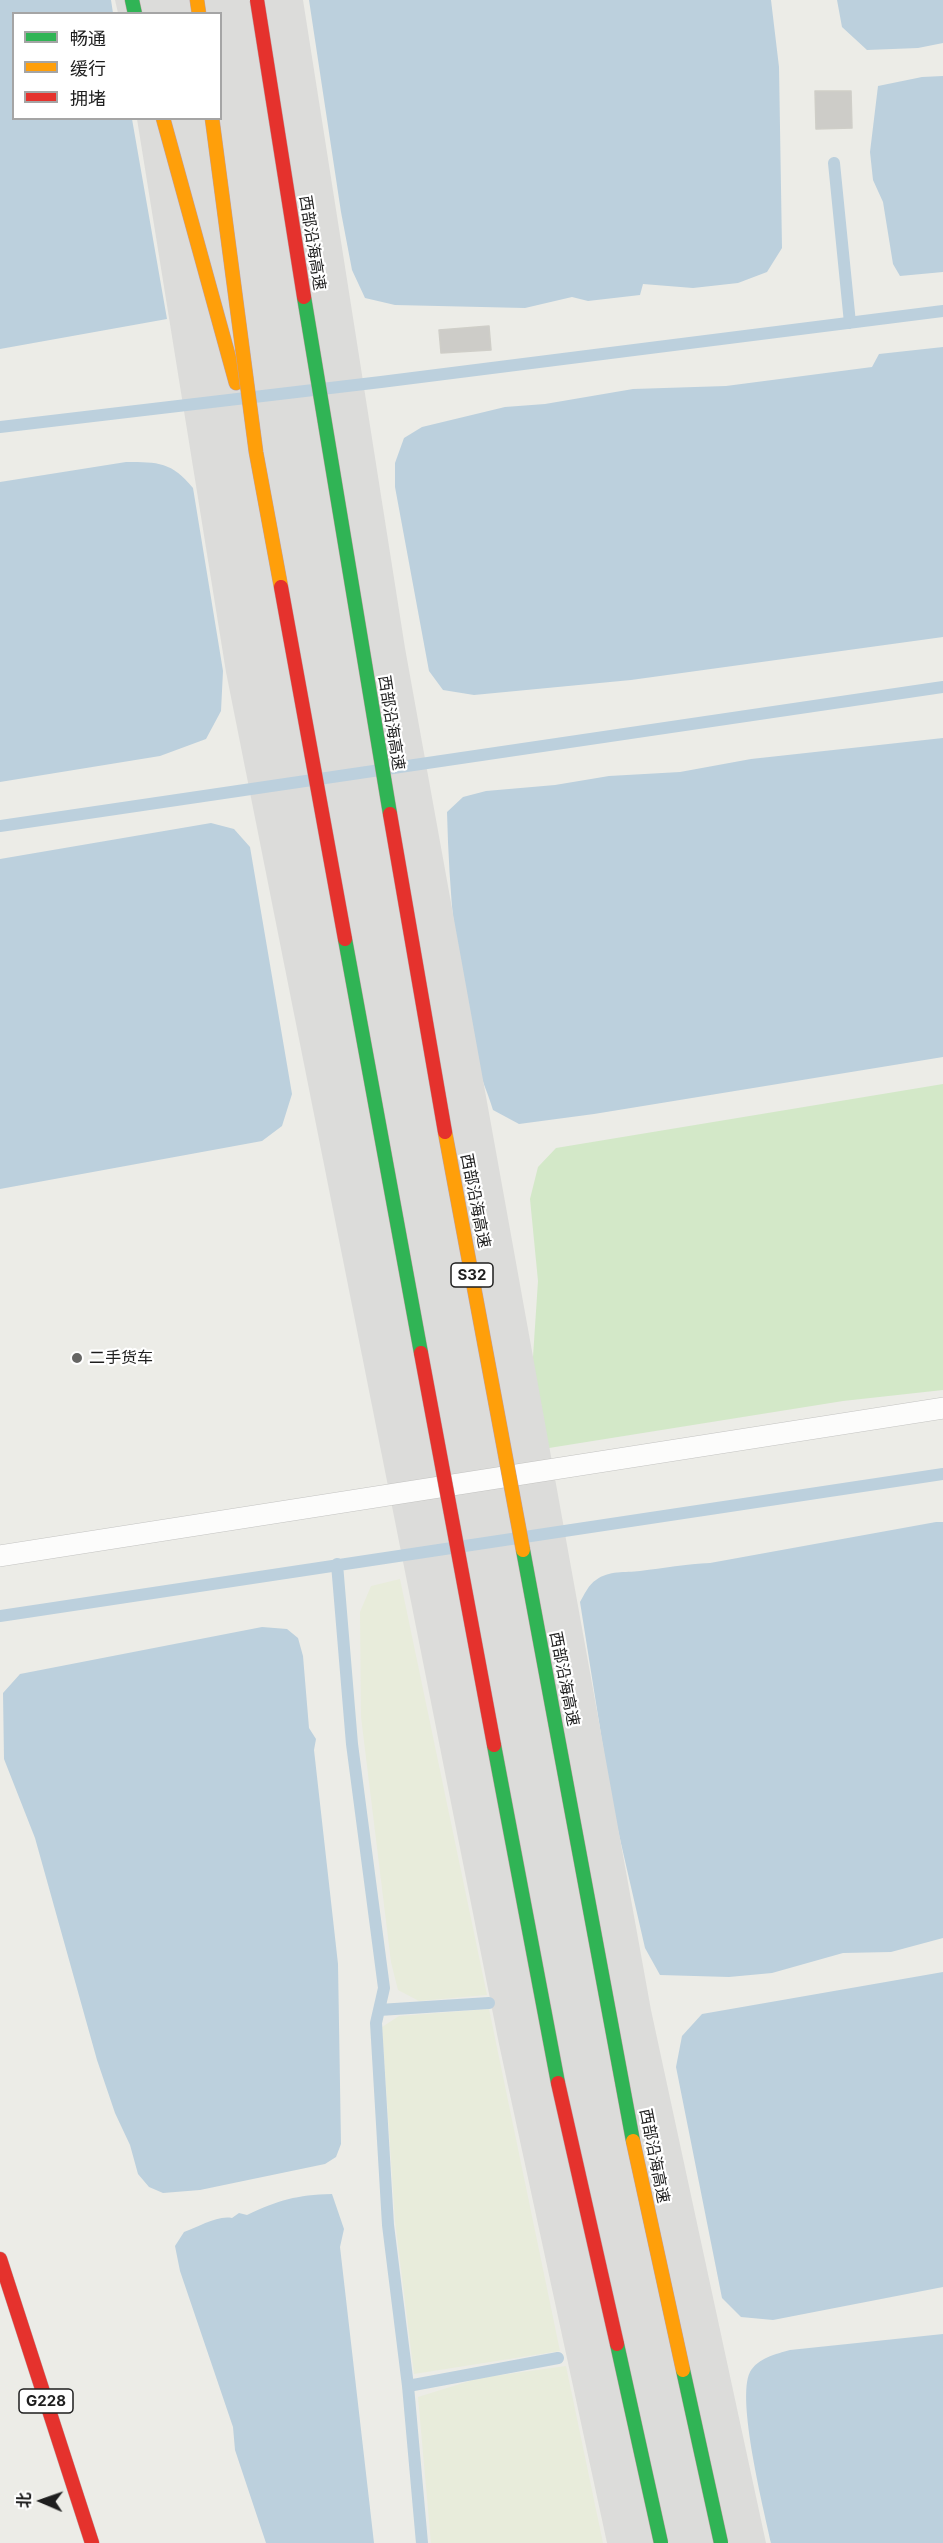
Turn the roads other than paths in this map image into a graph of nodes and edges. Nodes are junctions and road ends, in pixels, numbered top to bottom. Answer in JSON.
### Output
{"nodes":[{"id":1,"x":257,"y":0,"type":"edge"},
{"id":2,"x":164,"y":120,"type":"edge"},
{"id":3,"x":212,"y":120,"type":"edge"},
{"id":4,"x":256,"y":452,"type":"junction"},
{"id":5,"x":943,"y":1408,"type":"edge"},
{"id":6,"x":0,"y":1556,"type":"edge"},
{"id":7,"x":0,"y":2259,"type":"edge"},
{"id":8,"x":92,"y":2543,"type":"edge"},
{"id":9,"x":661,"y":2543,"type":"edge"},
{"id":10,"x":721,"y":2543,"type":"edge"}],
"edges":[{"from":1,"to":10,"type":"highway","name":"西部沿海高速","number":"S32","bridge":true},
{"from":2,"to":4,"type":"highway","bridge":true},
{"from":3,"to":4,"type":"highway","bridge":true},
{"from":4,"to":9,"type":"highway","bridge":true},
{"from":5,"to":6,"type":"lane"},
{"from":7,"to":8,"type":"highway","number":"G228"}]}
